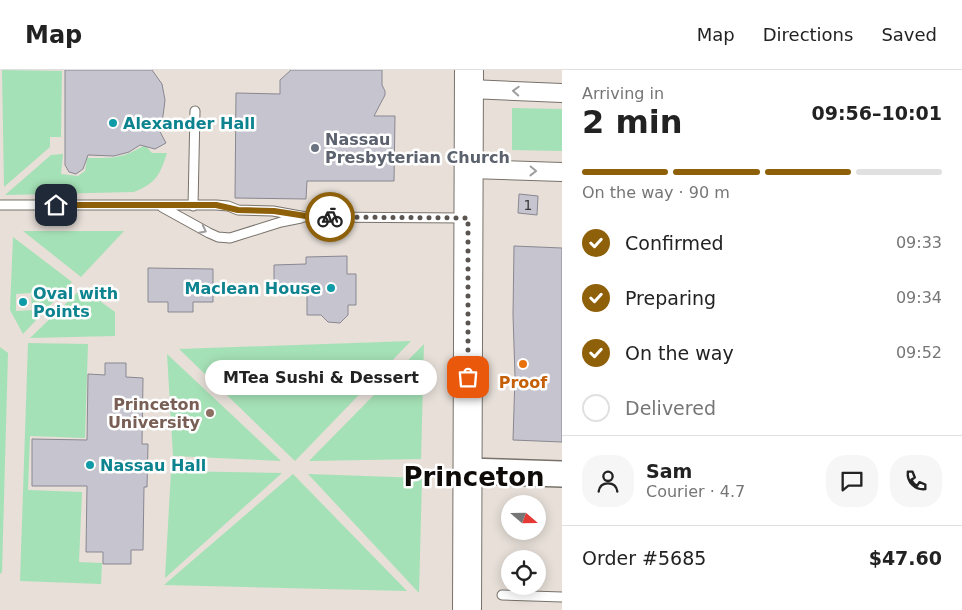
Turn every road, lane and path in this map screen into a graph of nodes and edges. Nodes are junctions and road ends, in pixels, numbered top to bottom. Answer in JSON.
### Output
{"nodes":[{"id":1,"x":469,"y":80,"type":"edge"},
{"id":2,"x":562,"y":93,"type":"edge"},
{"id":3,"x":195,"y":111,"type":"dead end"},
{"id":4,"x":469,"y":169,"type":"junction"},
{"id":5,"x":562,"y":172,"type":"edge"},
{"id":6,"x":0,"y":205,"type":"edge"},
{"id":7,"x":161,"y":206,"type":"junction"},
{"id":8,"x":193,"y":206,"type":"junction"},
{"id":9,"x":306,"y":216,"type":"junction"},
{"id":10,"x":468,"y":218,"type":"junction"},
{"id":11,"x":468,"y":471,"type":"junction"},
{"id":12,"x":562,"y":474,"type":"edge"},
{"id":13,"x":502,"y":595,"type":"dead end"},
{"id":14,"x":562,"y":597,"type":"edge"},
{"id":15,"x":467,"y":610,"type":"edge"}],
"edges":[{"from":2,"to":1,"type":"street","one_way":true},
{"from":1,"to":4,"type":"main road"},
{"from":3,"to":8,"type":"lane"},
{"from":4,"to":5,"type":"street","one_way":true},
{"from":4,"to":10,"type":"main road"},
{"from":6,"to":7,"type":"lane"},
{"from":7,"to":8,"type":"lane"},
{"from":7,"to":9,"type":"lane","one_way":true},
{"from":8,"to":9,"type":"lane"},
{"from":9,"to":10,"type":"lane"},
{"from":10,"to":11,"type":"main road"},
{"from":11,"to":12,"type":"street"},
{"from":11,"to":15,"type":"main road"},
{"from":13,"to":14,"type":"lane"}]}
